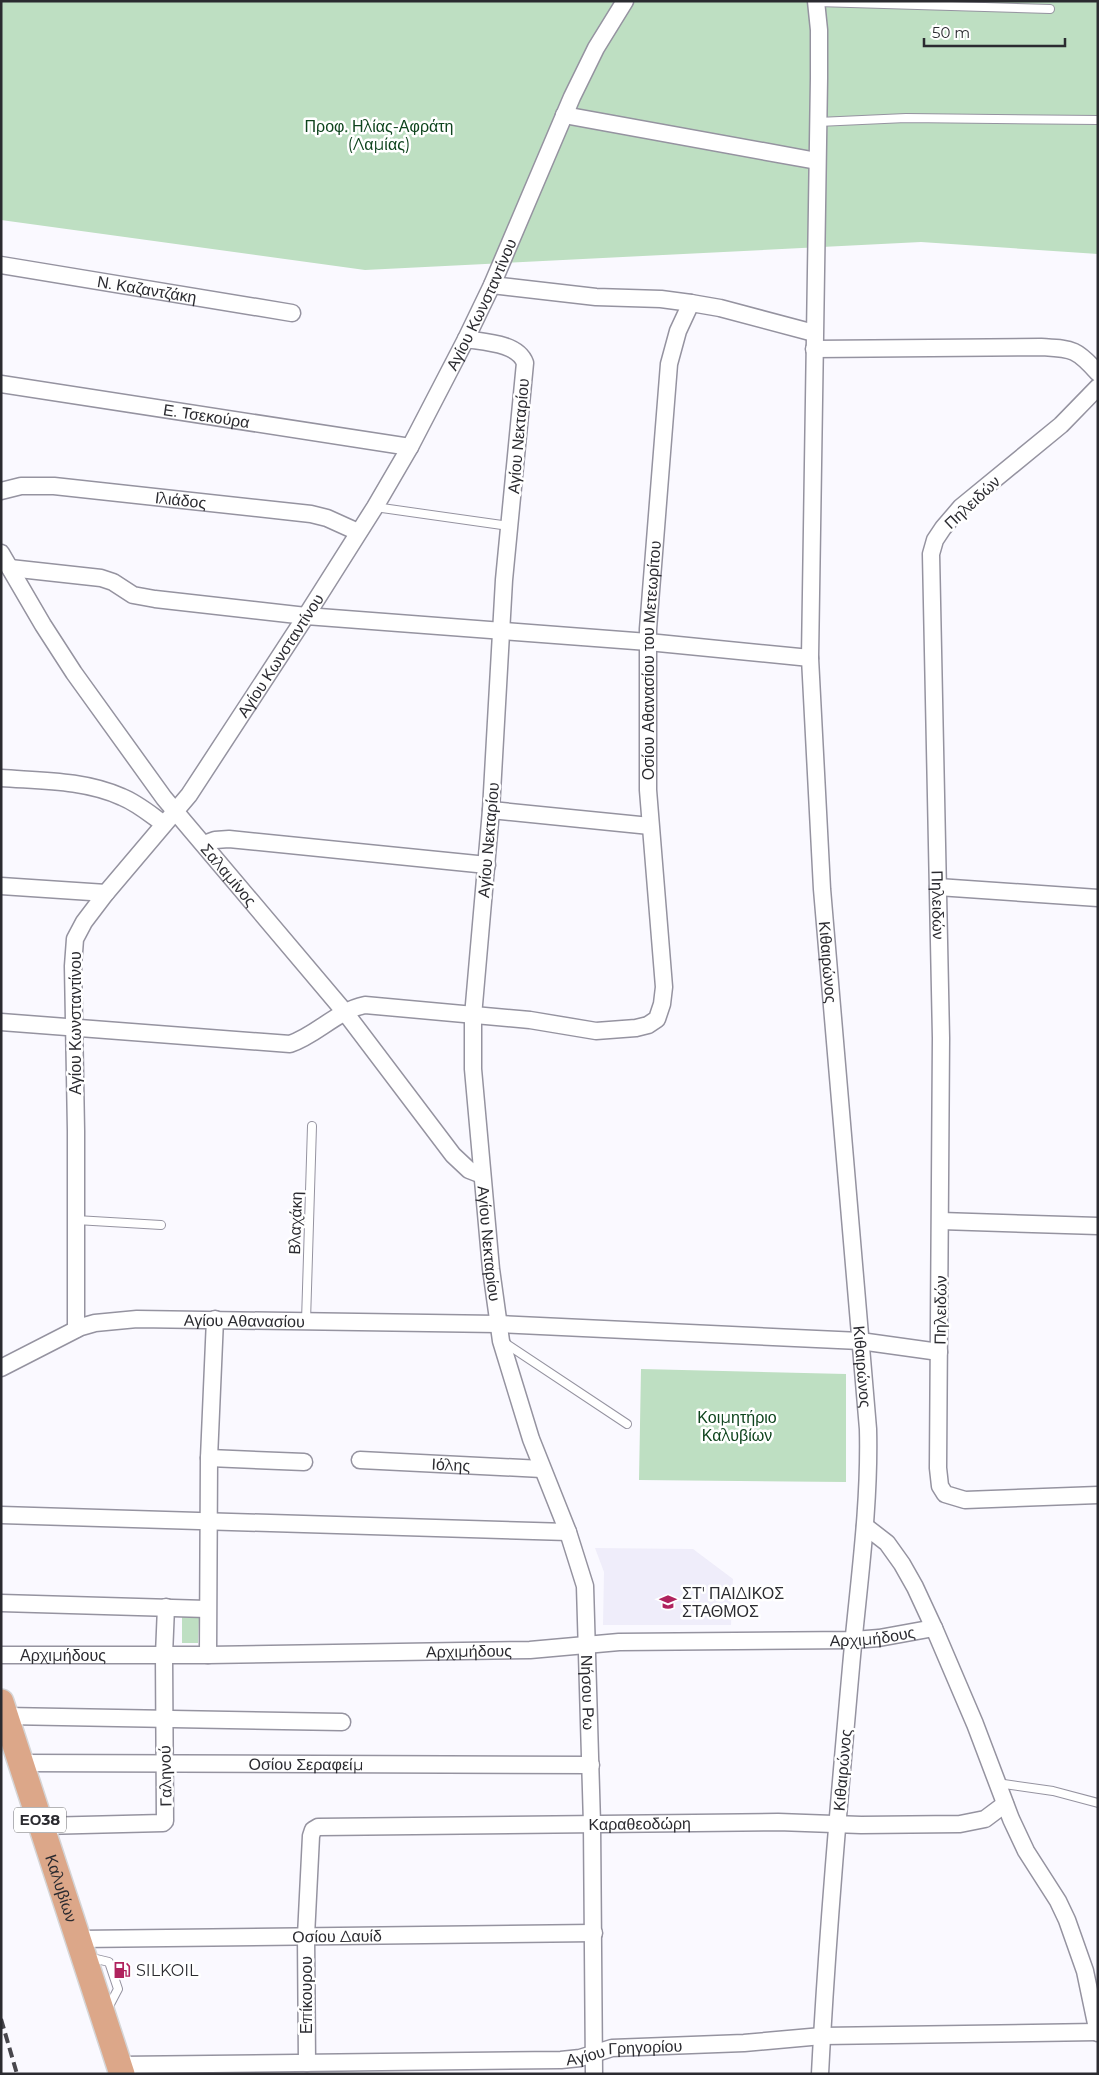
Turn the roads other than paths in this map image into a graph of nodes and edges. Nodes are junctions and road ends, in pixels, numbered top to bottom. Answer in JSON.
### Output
{"nodes":[{"id":1,"x":624,"y":1,"type":"edge"},
{"id":2,"x":816,"y":1,"type":"edge"},
{"id":3,"x":1050,"y":9,"type":"dead end"},
{"id":4,"x":564,"y":115,"type":"junction"},
{"id":5,"x":1098,"y":120,"type":"edge"},
{"id":6,"x":818,"y":122,"type":"junction"},
{"id":7,"x":817,"y":162,"type":"junction"},
{"id":8,"x":1,"y":266,"type":"edge"},
{"id":9,"x":492,"y":285,"type":"junction"},
{"id":10,"x":691,"y":303,"type":"junction"},
{"id":11,"x":292,"y":313,"type":"dead end"},
{"id":12,"x":466,"y":339,"type":"junction"},
{"id":13,"x":814,"y":341,"type":"junction"},
{"id":14,"x":1098,"y":373,"type":"edge"},
{"id":15,"x":1,"y":384,"type":"edge"},
{"id":16,"x":1098,"y":387,"type":"edge"},
{"id":17,"x":410,"y":447,"type":"junction"},
{"id":18,"x":1,"y":491,"type":"edge"},
{"id":19,"x":375,"y":507,"type":"junction"},
{"id":20,"x":510,"y":526,"type":"junction"},
{"id":21,"x":358,"y":532,"type":"junction"},
{"id":22,"x":1,"y":553,"type":"edge"},
{"id":23,"x":10,"y":568,"type":"junction"},
{"id":24,"x":306,"y":616,"type":"junction"},
{"id":25,"x":501,"y":632,"type":"junction"},
{"id":26,"x":648,"y":642,"type":"junction"},
{"id":27,"x":810,"y":658,"type":"junction"},
{"id":28,"x":1,"y":778,"type":"edge"},
{"id":29,"x":491,"y":810,"type":"junction"},
{"id":30,"x":175,"y":812,"type":"junction"},
{"id":31,"x":164,"y":824,"type":"junction"},
{"id":32,"x":650,"y":826,"type":"junction"},
{"id":33,"x":204,"y":844,"type":"junction"},
{"id":34,"x":487,"y":864,"type":"junction"},
{"id":35,"x":1,"y":886,"type":"edge"},
{"id":36,"x":938,"y":887,"type":"junction"},
{"id":37,"x":106,"y":893,"type":"junction"},
{"id":38,"x":1098,"y":898,"type":"edge"},
{"id":39,"x":344,"y":1011,"type":"junction"},
{"id":40,"x":473,"y":1016,"type":"junction"},
{"id":41,"x":1,"y":1022,"type":"edge"},
{"id":42,"x":74,"y":1028,"type":"junction"},
{"id":43,"x":312,"y":1126,"type":"dead end"},
{"id":44,"x":482,"y":1175,"type":"junction"},
{"id":45,"x":76,"y":1220,"type":"junction"},
{"id":46,"x":941,"y":1221,"type":"junction"},
{"id":47,"x":161,"y":1225,"type":"dead end"},
{"id":48,"x":1098,"y":1226,"type":"edge"},
{"id":49,"x":215,"y":1319,"type":"junction"},
{"id":50,"x":306,"y":1321,"type":"junction"},
{"id":51,"x":498,"y":1324,"type":"junction"},
{"id":52,"x":76,"y":1329,"type":"junction"},
{"id":53,"x":501,"y":1341,"type":"junction"},
{"id":54,"x":860,"y":1341,"type":"junction"},
{"id":55,"x":939,"y":1352,"type":"junction"},
{"id":56,"x":1,"y":1368,"type":"edge"},
{"id":57,"x":627,"y":1424,"type":"dead end"},
{"id":58,"x":209,"y":1458,"type":"junction"},
{"id":59,"x":360,"y":1460,"type":"dead end"},
{"id":60,"x":304,"y":1462,"type":"dead end"},
{"id":61,"x":542,"y":1469,"type":"junction"},
{"id":62,"x":1098,"y":1495,"type":"edge"},
{"id":63,"x":1,"y":1515,"type":"edge"},
{"id":64,"x":208,"y":1521,"type":"junction"},
{"id":65,"x":865,"y":1526,"type":"junction"},
{"id":66,"x":568,"y":1532,"type":"junction"},
{"id":67,"x":1,"y":1603,"type":"edge"},
{"id":68,"x":166,"y":1607,"type":"junction"},
{"id":69,"x":207,"y":1609,"type":"junction"},
{"id":70,"x":934,"y":1628,"type":"junction"},
{"id":71,"x":854,"y":1640,"type":"junction"},
{"id":72,"x":587,"y":1645,"type":"junction"},
{"id":73,"x":1,"y":1655,"type":"edge"},
{"id":74,"x":164,"y":1655,"type":"junction"},
{"id":75,"x":208,"y":1655,"type":"junction"},
{"id":76,"x":4,"y":1709,"type":"edge"},
{"id":77,"x":164,"y":1719,"type":"junction"},
{"id":78,"x":342,"y":1722,"type":"dead end"},
{"id":79,"x":22,"y":1763,"type":"junction"},
{"id":80,"x":164,"y":1763,"type":"junction"},
{"id":81,"x":591,"y":1765,"type":"junction"},
{"id":82,"x":997,"y":1783,"type":"junction"},
{"id":83,"x":1098,"y":1803,"type":"edge"},
{"id":84,"x":1005,"y":1804,"type":"junction"},
{"id":85,"x":592,"y":1824,"type":"junction"},
{"id":86,"x":837,"y":1824,"type":"junction"},
{"id":87,"x":42,"y":1826,"type":"junction"},
{"id":88,"x":311,"y":1836,"type":"joint"},
{"id":89,"x":594,"y":1933,"type":"junction"},
{"id":90,"x":306,"y":1936,"type":"junction"},
{"id":91,"x":82,"y":1948,"type":"junction"},
{"id":92,"x":1098,"y":2033,"type":"edge"},
{"id":93,"x":822,"y":2036,"type":"junction"},
{"id":94,"x":594,"y":2054,"type":"junction"},
{"id":95,"x":307,"y":2063,"type":"junction"},
{"id":96,"x":121,"y":2070,"type":"edge"},
{"id":97,"x":594,"y":2074,"type":"edge"},
{"id":98,"x":820,"y":2074,"type":"edge"}],
"edges":[{"from":1,"to":4,"type":"street","name":"Αγίου Κωνσταντίνου"},
{"from":2,"to":3,"type":"lane"},
{"from":2,"to":6,"type":"street","name":"Κιθαιρώνος"},
{"from":4,"to":7,"type":"street"},
{"from":4,"to":9,"type":"street","name":"Αγίου Κωνσταντίνου"},
{"from":5,"to":6,"type":"lane"},
{"from":6,"to":7,"type":"street","name":"Κιθαιρώνος"},
{"from":7,"to":13,"type":"street","name":"Κιθαιρώνος"},
{"from":8,"to":11,"type":"street","name":"Ν. Καζαντζάκη"},
{"from":9,"to":10,"type":"street"},
{"from":9,"to":12,"type":"street","name":"Αγίου Κωνσταντίνου"},
{"from":10,"to":13,"type":"street"},
{"from":10,"to":26,"type":"street","name":"Οσίου Αθανασίου του Μετεωρίτου"},
{"from":12,"to":17,"type":"street","name":"Αγίου Κωνσταντίνου"},
{"from":12,"to":20,"type":"street","name":"Αγίου Νεκταρίου"},
{"from":13,"to":14,"type":"street"},
{"from":13,"to":27,"type":"street","name":"Κιθαιρώνος"},
{"from":15,"to":17,"type":"street","name":"Ε. Τσεκούρα"},
{"from":16,"to":36,"type":"street","name":"Πηλειδών"},
{"from":17,"to":19,"type":"street","name":"Αγίου Κωνσταντίνου"},
{"from":18,"to":21,"type":"street","name":"Ιλιάδος"},
{"from":19,"to":20,"type":"lane"},
{"from":19,"to":21,"type":"street","name":"Αγίου Κωνσταντίνου"},
{"from":20,"to":25,"type":"street","name":"Αγίου Νεκταρίου"},
{"from":21,"to":24,"type":"street","name":"Αγίου Κωνσταντίνου"},
{"from":22,"to":23,"type":"street","name":"Σαλαμίνος"},
{"from":23,"to":24,"type":"street"},
{"from":23,"to":30,"type":"street","name":"Σαλαμίνος"},
{"from":24,"to":25,"type":"street"},
{"from":24,"to":30,"type":"street","name":"Αγίου Κωνσταντίνου"},
{"from":25,"to":26,"type":"street"},
{"from":25,"to":29,"type":"street","name":"Αγίου Νεκταρίου"},
{"from":26,"to":27,"type":"street"},
{"from":26,"to":32,"type":"street","name":"Οσίου Αθανασίου του Μετεωρίτου"},
{"from":27,"to":54,"type":"street","name":"Κιθαιρώνος"},
{"from":28,"to":31,"type":"street"},
{"from":29,"to":32,"type":"street"},
{"from":29,"to":34,"type":"street","name":"Αγίου Νεκταρίου"},
{"from":30,"to":31,"type":"street","name":"Αγίου Κωνσταντίνου"},
{"from":30,"to":33,"type":"street","name":"Σαλαμίνος"},
{"from":31,"to":37,"type":"street","name":"Αγίου Κωνσταντίνου"},
{"from":32,"to":40,"type":"street","name":"Οσίου Αθανασίου του Μετεωρίτου"},
{"from":33,"to":34,"type":"street"},
{"from":33,"to":39,"type":"street","name":"Σαλαμίνος"},
{"from":34,"to":40,"type":"street","name":"Αγίου Νεκταρίου"},
{"from":35,"to":37,"type":"street"},
{"from":36,"to":38,"type":"street"},
{"from":36,"to":46,"type":"street","name":"Πηλειδών"},
{"from":37,"to":42,"type":"street","name":"Αγίου Κωνσταντίνου"},
{"from":39,"to":40,"type":"street"},
{"from":39,"to":42,"type":"street"},
{"from":39,"to":44,"type":"street","name":"Σαλαμίνος"},
{"from":40,"to":44,"type":"street","name":"Αγίου Νεκταρίου"},
{"from":41,"to":42,"type":"street"},
{"from":42,"to":45,"type":"street","name":"Αγίου Κωνσταντίνου"},
{"from":43,"to":50,"type":"lane","name":"Βλαχάκη"},
{"from":44,"to":51,"type":"street","name":"Αγίου Νεκταρίου"},
{"from":45,"to":47,"type":"lane"},
{"from":45,"to":52,"type":"street","name":"Αγίου Κωνσταντίνου"},
{"from":46,"to":48,"type":"street"},
{"from":46,"to":55,"type":"street","name":"Πηλειδών"},
{"from":49,"to":50,"type":"street","name":"Αγίου Αθανασίου"},
{"from":49,"to":52,"type":"street","name":"Αγίου Αθανασίου"},
{"from":49,"to":58,"type":"street"},
{"from":50,"to":51,"type":"street","name":"Αγίου Αθανασίου"},
{"from":51,"to":53,"type":"street","name":"Νήσου Ρω"},
{"from":51,"to":54,"type":"street","name":"Αγίου Αθανασίου"},
{"from":52,"to":56,"type":"street","name":"Αγίου Αθανασίου"},
{"from":53,"to":57,"type":"lane"},
{"from":53,"to":61,"type":"street","name":"Νήσου Ρω"},
{"from":54,"to":55,"type":"street","name":"Αγίου Αθανασίου"},
{"from":54,"to":65,"type":"street","name":"Κιθαιρώνος"},
{"from":55,"to":62,"type":"street","name":"Πηλειδών"},
{"from":58,"to":60,"type":"street"},
{"from":58,"to":64,"type":"street"},
{"from":59,"to":61,"type":"street","name":"Ιόλης"},
{"from":61,"to":66,"type":"street","name":"Νήσου Ρω"},
{"from":63,"to":64,"type":"street"},
{"from":64,"to":66,"type":"street"},
{"from":64,"to":69,"type":"street"},
{"from":65,"to":70,"type":"street"},
{"from":65,"to":71,"type":"street","name":"Κιθαιρώνος"},
{"from":66,"to":72,"type":"street","name":"Νήσου Ρω"},
{"from":67,"to":68,"type":"street"},
{"from":68,"to":69,"type":"street"},
{"from":68,"to":74,"type":"street","name":"Γαληνού"},
{"from":69,"to":75,"type":"street"},
{"from":70,"to":71,"type":"street","name":"Αρχιμήδους"},
{"from":70,"to":82,"type":"street"},
{"from":71,"to":72,"type":"street","name":"Αρχιμήδους"},
{"from":71,"to":86,"type":"street","name":"Κιθαιρώνος"},
{"from":72,"to":75,"type":"street","name":"Αρχιμήδους"},
{"from":72,"to":81,"type":"street","name":"Νήσου Ρω"},
{"from":73,"to":74,"type":"street","name":"Αρχιμήδους"},
{"from":74,"to":75,"type":"street","name":"Αρχιμήδους"},
{"from":74,"to":77,"type":"street","name":"Γαληνού"},
{"from":76,"to":77,"type":"street"},
{"from":76,"to":79,"type":"main road","name":"Καλυβίων","number":"ΕΟ38"},
{"from":77,"to":78,"type":"street"},
{"from":77,"to":80,"type":"street","name":"Γαληνού"},
{"from":79,"to":80,"type":"street","name":"Οσίου Σεραφείμ"},
{"from":79,"to":87,"type":"main road","name":"Καλυβίων","number":"ΕΟ38"},
{"from":80,"to":81,"type":"street","name":"Οσίου Σεραφείμ"},
{"from":80,"to":87,"type":"street","name":"Γαληνού"},
{"from":81,"to":85,"type":"street","name":"Νήσου Ρω"},
{"from":82,"to":83,"type":"lane"},
{"from":82,"to":84,"type":"street"},
{"from":84,"to":86,"type":"street","name":"Καραθεοδώρη"},
{"from":84,"to":92,"type":"street"},
{"from":85,"to":86,"type":"street","name":"Καραθεοδώρη"},
{"from":85,"to":88,"type":"street","name":"Καραθεοδώρη"},
{"from":85,"to":89,"type":"street","name":"Νήσου Ρω"},
{"from":86,"to":93,"type":"street","name":"Κιθαιρώνος"},
{"from":87,"to":91,"type":"main road","name":"Καλυβίων","number":"ΕΟ38"},
{"from":88,"to":90,"type":"street","name":"Επίκουρου"},
{"from":89,"to":90,"type":"street","name":"Οσίου Δαυίδ"},
{"from":89,"to":94,"type":"street","name":"Νήσου Ρω"},
{"from":90,"to":91,"type":"street","name":"Οσίου Δαυίδ"},
{"from":90,"to":95,"type":"street","name":"Επίκουρου"},
{"from":91,"to":96,"type":"main road","name":"Καλυβίων","number":"ΕΟ38"},
{"from":92,"to":93,"type":"street","name":"Αγίου Γρηγορίου"},
{"from":93,"to":94,"type":"street","name":"Αγίου Γρηγορίου"},
{"from":93,"to":98,"type":"street","name":"Κιθαιρώνος"},
{"from":94,"to":95,"type":"street","name":"Αγίου Γρηγορίου"},
{"from":94,"to":97,"type":"street","name":"Νήσου Ρω"},
{"from":95,"to":96,"type":"street","name":"Αγίου Γρηγορίου"}]}
